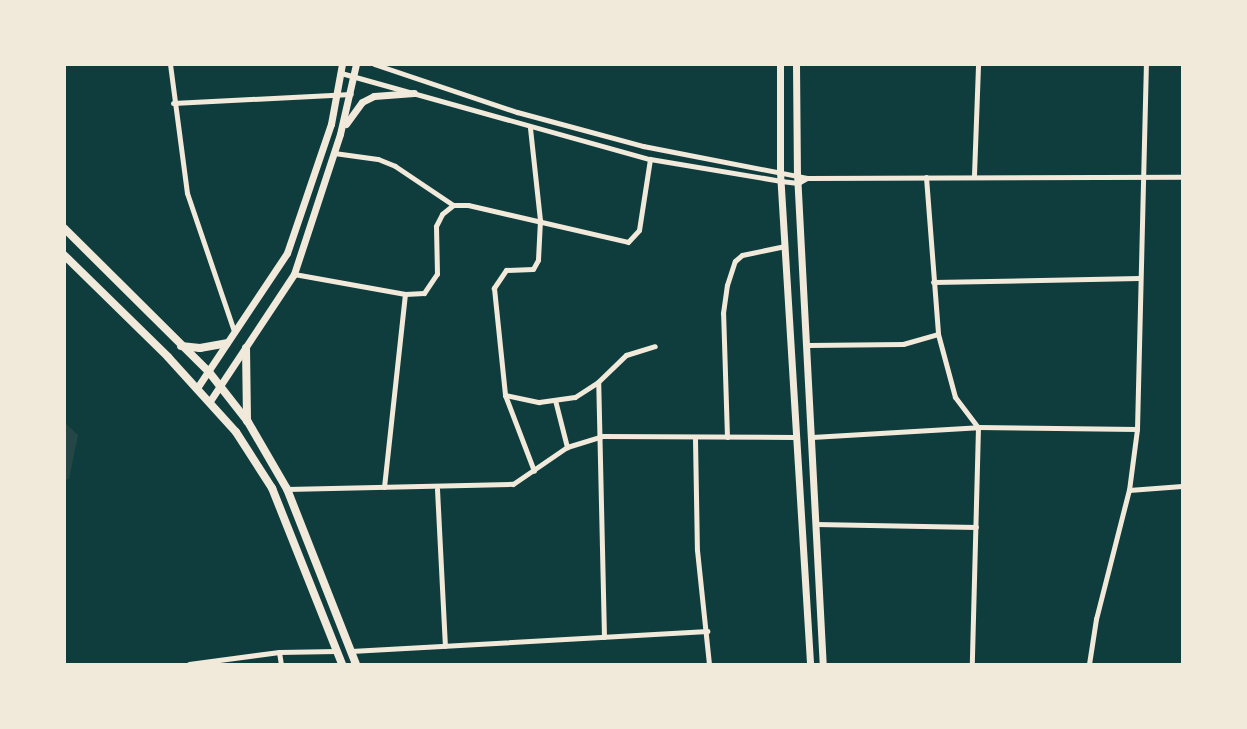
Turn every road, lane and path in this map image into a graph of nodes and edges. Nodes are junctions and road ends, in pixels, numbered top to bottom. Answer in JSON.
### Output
{"nodes":[{"id":1,"x":170,"y":64,"type":"edge"},
{"id":2,"x":356,"y":64,"type":"edge"},
{"id":3,"x":374,"y":64,"type":"edge"},
{"id":4,"x":780,"y":64,"type":"edge"},
{"id":5,"x":796,"y":64,"type":"edge"},
{"id":6,"x":978,"y":64,"type":"edge"},
{"id":7,"x":1146,"y":64,"type":"edge"},
{"id":8,"x":341,"y":69,"type":"edge"},
{"id":9,"x":355,"y":75,"type":"junction"},
{"id":10,"x":414,"y":93,"type":"junction"},
{"id":11,"x":337,"y":94,"type":"junction"},
{"id":12,"x":351,"y":94,"type":"junction"},
{"id":13,"x":173,"y":103,"type":"junction"},
{"id":14,"x":530,"y":128,"type":"junction"},
{"id":15,"x":340,"y":134,"type":"junction"},
{"id":16,"x":334,"y":153,"type":"junction"},
{"id":17,"x":650,"y":159,"type":"junction"},
{"id":18,"x":780,"y":172,"type":"junction"},
{"id":19,"x":797,"y":173,"type":"junction"},
{"id":20,"x":974,"y":175,"type":"junction"},
{"id":21,"x":1141,"y":176,"type":"junction"},
{"id":22,"x":927,"y":177,"type":"junction"},
{"id":23,"x":1182,"y":177,"type":"edge"},
{"id":24,"x":807,"y":178,"type":"junction"},
{"id":25,"x":781,"y":181,"type":"junction"},
{"id":26,"x":798,"y":183,"type":"junction"},
{"id":27,"x":453,"y":205,"type":"junction"},
{"id":28,"x":540,"y":220,"type":"junction"},
{"id":29,"x":64,"y":228,"type":"edge"},
{"id":30,"x":785,"y":246,"type":"junction"},
{"id":31,"x":64,"y":255,"type":"edge"},
{"id":32,"x":294,"y":274,"type":"junction"},
{"id":33,"x":1139,"y":278,"type":"junction"},
{"id":34,"x":933,"y":282,"type":"junction"},
{"id":35,"x":405,"y":294,"type":"junction"},
{"id":36,"x":234,"y":331,"type":"junction"},
{"id":37,"x":938,"y":334,"type":"junction"},
{"id":38,"x":227,"y":343,"type":"junction"},
{"id":39,"x":808,"y":345,"type":"junction"},
{"id":40,"x":181,"y":346,"type":"junction"},
{"id":41,"x":655,"y":346,"type":"dead end"},
{"id":42,"x":246,"y":348,"type":"junction"},
{"id":43,"x":209,"y":372,"type":"junction"},
{"id":44,"x":598,"y":382,"type":"junction"},
{"id":45,"x":197,"y":388,"type":"junction"},
{"id":46,"x":222,"y":388,"type":"junction"},
{"id":47,"x":505,"y":394,"type":"junction"},
{"id":48,"x":555,"y":399,"type":"junction"},
{"id":49,"x":210,"y":401,"type":"junction"},
{"id":50,"x":248,"y":422,"type":"junction"},
{"id":51,"x":978,"y":427,"type":"junction"},
{"id":52,"x":1137,"y":429,"type":"junction"},
{"id":53,"x":602,"y":436,"type":"junction"},
{"id":54,"x":728,"y":437,"type":"junction"},
{"id":55,"x":812,"y":437,"type":"junction"},
{"id":56,"x":795,"y":438,"type":"junction"},
{"id":57,"x":695,"y":439,"type":"junction"},
{"id":58,"x":567,"y":447,"type":"junction"},
{"id":59,"x":534,"y":471,"type":"junction"},
{"id":60,"x":1182,"y":486,"type":"edge"},
{"id":61,"x":384,"y":487,"type":"junction"},
{"id":62,"x":287,"y":489,"type":"junction"},
{"id":63,"x":437,"y":489,"type":"junction"},
{"id":64,"x":1129,"y":490,"type":"junction"},
{"id":65,"x":816,"y":524,"type":"junction"},
{"id":66,"x":976,"y":527,"type":"junction"},
{"id":67,"x":707,"y":631,"type":"junction"},
{"id":68,"x":604,"y":637,"type":"junction"},
{"id":69,"x":445,"y":646,"type":"junction"},
{"id":70,"x":336,"y":651,"type":"junction"},
{"id":71,"x":351,"y":651,"type":"junction"},
{"id":72,"x":279,"y":652,"type":"junction"},
{"id":73,"x":189,"y":664,"type":"edge"},
{"id":74,"x":281,"y":664,"type":"edge"},
{"id":75,"x":342,"y":664,"type":"edge"},
{"id":76,"x":356,"y":664,"type":"edge"},
{"id":77,"x":709,"y":664,"type":"edge"},
{"id":78,"x":810,"y":664,"type":"edge"},
{"id":79,"x":823,"y":664,"type":"edge"},
{"id":80,"x":972,"y":664,"type":"edge"},
{"id":81,"x":1089,"y":664,"type":"edge"}],
"edges":[{"from":1,"to":13,"type":"street"},
{"from":2,"to":9,"type":"street"},
{"from":3,"to":18,"type":"street"},
{"from":4,"to":18,"type":"street"},
{"from":5,"to":19,"type":"street"},
{"from":6,"to":20,"type":"street"},
{"from":7,"to":21,"type":"street"},
{"from":8,"to":9,"type":"street"},
{"from":8,"to":11,"type":"street"},
{"from":9,"to":10,"type":"street"},
{"from":9,"to":12,"type":"street"},
{"from":10,"to":14,"type":"street"},
{"from":10,"to":15,"type":"street"},
{"from":11,"to":12,"type":"street"},
{"from":11,"to":13,"type":"street"},
{"from":11,"to":36,"type":"street"},
{"from":12,"to":15,"type":"street"},
{"from":13,"to":36,"type":"street"},
{"from":14,"to":17,"type":"street"},
{"from":14,"to":28,"type":"street"},
{"from":15,"to":16,"type":"street"},
{"from":16,"to":27,"type":"street"},
{"from":16,"to":32,"type":"street"},
{"from":17,"to":25,"type":"street"},
{"from":17,"to":28,"type":"street"},
{"from":18,"to":19,"type":"street"},
{"from":18,"to":25,"type":"street"},
{"from":19,"to":24,"type":"street"},
{"from":19,"to":26,"type":"street"},
{"from":20,"to":21,"type":"street"},
{"from":20,"to":22,"type":"street"},
{"from":21,"to":23,"type":"street"},
{"from":21,"to":33,"type":"street"},
{"from":22,"to":24,"type":"street"},
{"from":22,"to":34,"type":"street"},
{"from":24,"to":26,"type":"street"},
{"from":25,"to":26,"type":"street"},
{"from":25,"to":30,"type":"street"},
{"from":26,"to":39,"type":"street"},
{"from":27,"to":28,"type":"street"},
{"from":27,"to":35,"type":"street"},
{"from":28,"to":47,"type":"street"},
{"from":29,"to":40,"type":"main road"},
{"from":30,"to":54,"type":"street"},
{"from":30,"to":56,"type":"street"},
{"from":31,"to":45,"type":"main road"},
{"from":32,"to":35,"type":"street"},
{"from":32,"to":42,"type":"street"},
{"from":33,"to":34,"type":"street"},
{"from":33,"to":52,"type":"street"},
{"from":34,"to":37,"type":"street"},
{"from":35,"to":61,"type":"street"},
{"from":36,"to":38,"type":"street"},
{"from":37,"to":39,"type":"street"},
{"from":37,"to":51,"type":"street"},
{"from":38,"to":40,"type":"main road"},
{"from":38,"to":43,"type":"street"},
{"from":39,"to":55,"type":"street"},
{"from":40,"to":43,"type":"main road"},
{"from":41,"to":44,"type":"street"},
{"from":42,"to":46,"type":"street"},
{"from":42,"to":50,"type":"main road"},
{"from":43,"to":45,"type":"street"},
{"from":43,"to":46,"type":"main road"},
{"from":44,"to":48,"type":"street"},
{"from":44,"to":53,"type":"street"},
{"from":45,"to":49,"type":"main road"},
{"from":46,"to":49,"type":"street"},
{"from":46,"to":50,"type":"main road"},
{"from":47,"to":48,"type":"street"},
{"from":47,"to":59,"type":"street"},
{"from":48,"to":58,"type":"street"},
{"from":49,"to":70,"type":"main road"},
{"from":50,"to":62,"type":"main road"},
{"from":51,"to":52,"type":"street"},
{"from":51,"to":55,"type":"street"},
{"from":51,"to":66,"type":"street"},
{"from":52,"to":64,"type":"street"},
{"from":53,"to":57,"type":"street"},
{"from":53,"to":58,"type":"street"},
{"from":53,"to":68,"type":"street"},
{"from":54,"to":56,"type":"street"},
{"from":54,"to":57,"type":"street"},
{"from":55,"to":65,"type":"street"},
{"from":56,"to":78,"type":"street"},
{"from":57,"to":67,"type":"street"},
{"from":58,"to":59,"type":"street"},
{"from":59,"to":63,"type":"street"},
{"from":60,"to":64,"type":"street"},
{"from":61,"to":62,"type":"street"},
{"from":61,"to":63,"type":"street"},
{"from":62,"to":71,"type":"main road"},
{"from":63,"to":69,"type":"street"},
{"from":64,"to":81,"type":"street"},
{"from":65,"to":66,"type":"street"},
{"from":65,"to":79,"type":"street"},
{"from":66,"to":80,"type":"street"},
{"from":67,"to":68,"type":"street"},
{"from":67,"to":77,"type":"street"},
{"from":68,"to":69,"type":"street"},
{"from":69,"to":71,"type":"street"},
{"from":70,"to":72,"type":"street"},
{"from":70,"to":75,"type":"main road"},
{"from":71,"to":76,"type":"main road"},
{"from":72,"to":73,"type":"street"},
{"from":72,"to":74,"type":"street"}]}
